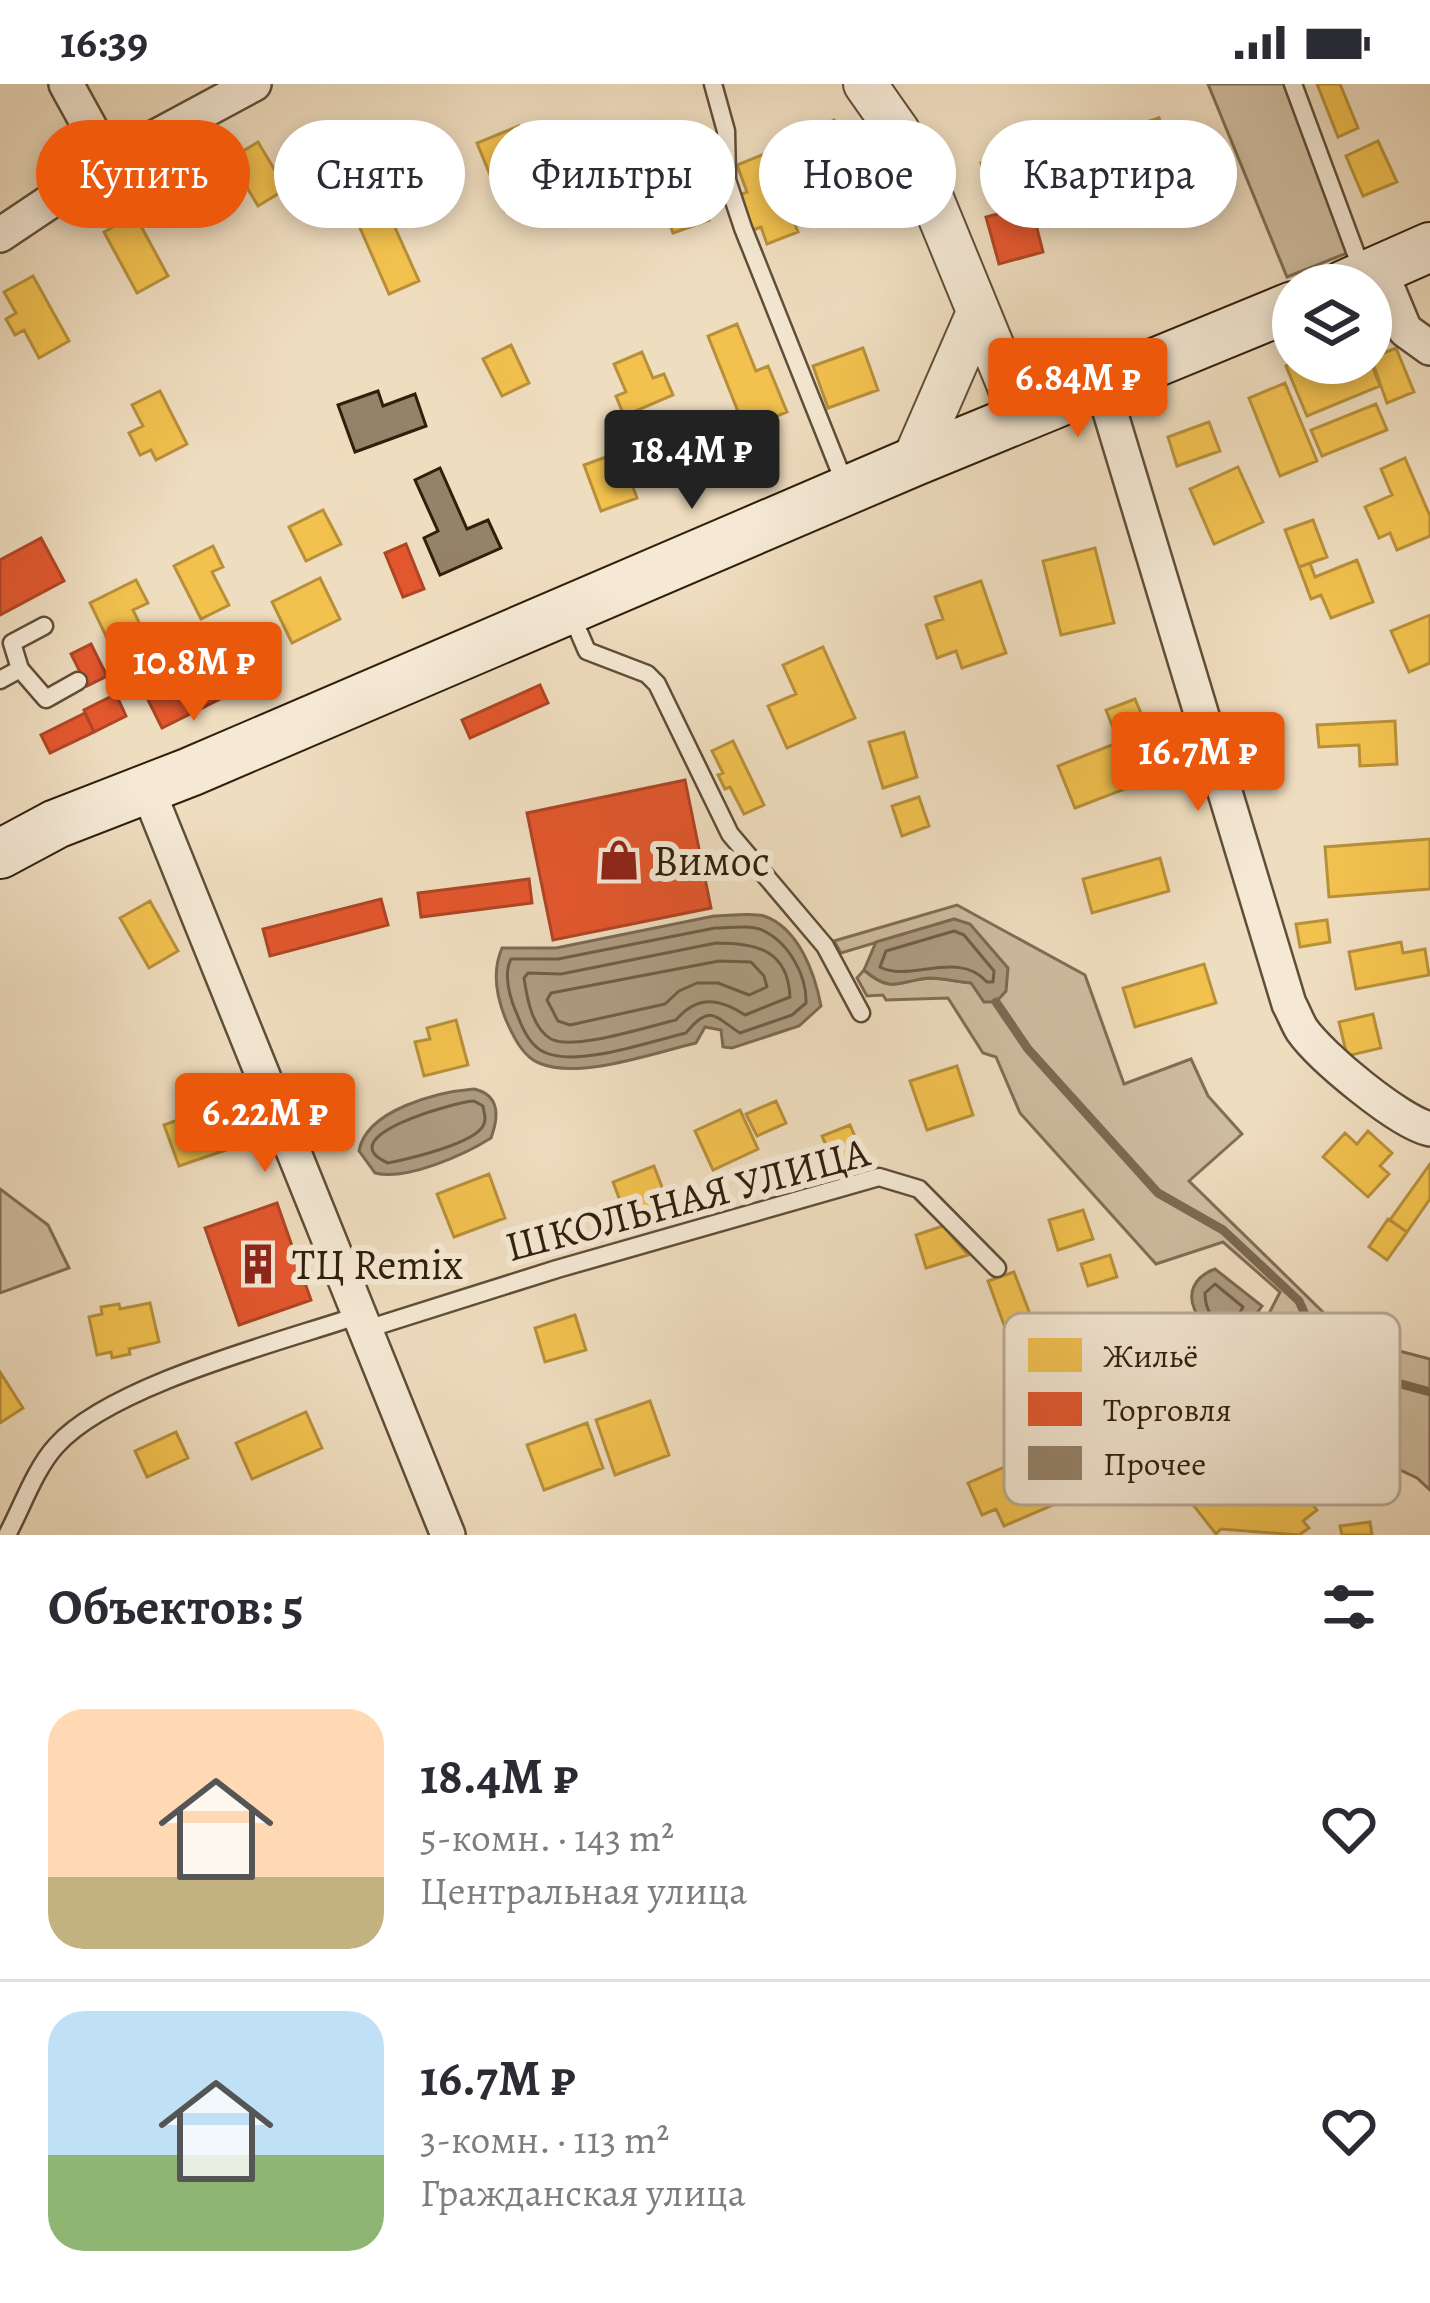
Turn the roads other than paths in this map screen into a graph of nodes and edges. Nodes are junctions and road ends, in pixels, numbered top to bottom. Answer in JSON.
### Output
{"nodes":[{"id":1,"x":66,"y":84,"type":"edge"},
{"id":2,"x":254,"y":84,"type":"edge"},
{"id":3,"x":713,"y":84,"type":"edge"},
{"id":4,"x":865,"y":84,"type":"edge"},
{"id":5,"x":1294,"y":84,"type":"edge"},
{"id":6,"x":86,"y":120,"type":"edge"},
{"id":7,"x":187,"y":120,"type":"edge"},
{"id":8,"x":36,"y":211,"type":"edge"},
{"id":9,"x":0,"y":235,"type":"edge"},
{"id":10,"x":1430,"y":248,"type":"edge"},
{"id":11,"x":1358,"y":264,"type":"edge"},
{"id":12,"x":1392,"y":264,"type":"edge"},
{"id":13,"x":1392,"y":314,"type":"edge"},
{"id":14,"x":977,"y":315,"type":"junction"},
{"id":15,"x":1272,"y":315,"type":"edge"},
{"id":16,"x":1430,"y":348,"type":"edge"},
{"id":17,"x":1102,"y":385,"type":"junction"},
{"id":18,"x":1022,"y":418,"type":"junction"},
{"id":19,"x":913,"y":462,"type":"junction"},
{"id":20,"x":848,"y":491,"type":"junction"},
{"id":21,"x":569,"y":610,"type":"junction"},
{"id":22,"x":44,"y":626,"type":"dead end"},
{"id":23,"x":20,"y":669,"type":"junction"},
{"id":24,"x":0,"y":680,"type":"edge"},
{"id":25,"x":78,"y":681,"type":"dead end"},
{"id":26,"x":148,"y":788,"type":"junction"},
{"id":27,"x":0,"y":854,"type":"edge"},
{"id":28,"x":861,"y":1013,"type":"dead end"},
{"id":29,"x":1430,"y":1129,"type":"edge"},
{"id":30,"x":997,"y":1268,"type":"dead end"},
{"id":31,"x":363,"y":1322,"type":"junction"},
{"id":32,"x":7,"y":1535,"type":"edge"},
{"id":33,"x":448,"y":1535,"type":"edge"}],
"edges":[{"from":1,"to":6,"type":"street"},
{"from":2,"to":7,"type":"street"},
{"from":3,"to":20,"type":"lane"},
{"from":4,"to":14,"type":"street"},
{"from":5,"to":11,"type":"lane"},
{"from":8,"to":9,"type":"street"},
{"from":10,"to":12,"type":"main road"},
{"from":13,"to":16,"type":"street"},
{"from":14,"to":18,"type":"street"},
{"from":14,"to":19,"type":"street"},
{"from":15,"to":17,"type":"main road"},
{"from":17,"to":18,"type":"main road"},
{"from":17,"to":29,"type":"street"},
{"from":18,"to":19,"type":"main road"},
{"from":19,"to":20,"type":"main road"},
{"from":20,"to":21,"type":"main road"},
{"from":21,"to":26,"type":"main road"},
{"from":21,"to":28,"type":"lane"},
{"from":22,"to":23,"type":"lane"},
{"from":23,"to":24,"type":"lane"},
{"from":23,"to":25,"type":"lane"},
{"from":26,"to":27,"type":"main road"},
{"from":26,"to":31,"type":"street"},
{"from":30,"to":31,"type":"lane","name":"ШКОЛЬНАЯ УЛИЦА"},
{"from":31,"to":32,"type":"lane","name":"ШКОЛЬНАЯ УЛИЦА"},
{"from":31,"to":33,"type":"street"}]}
